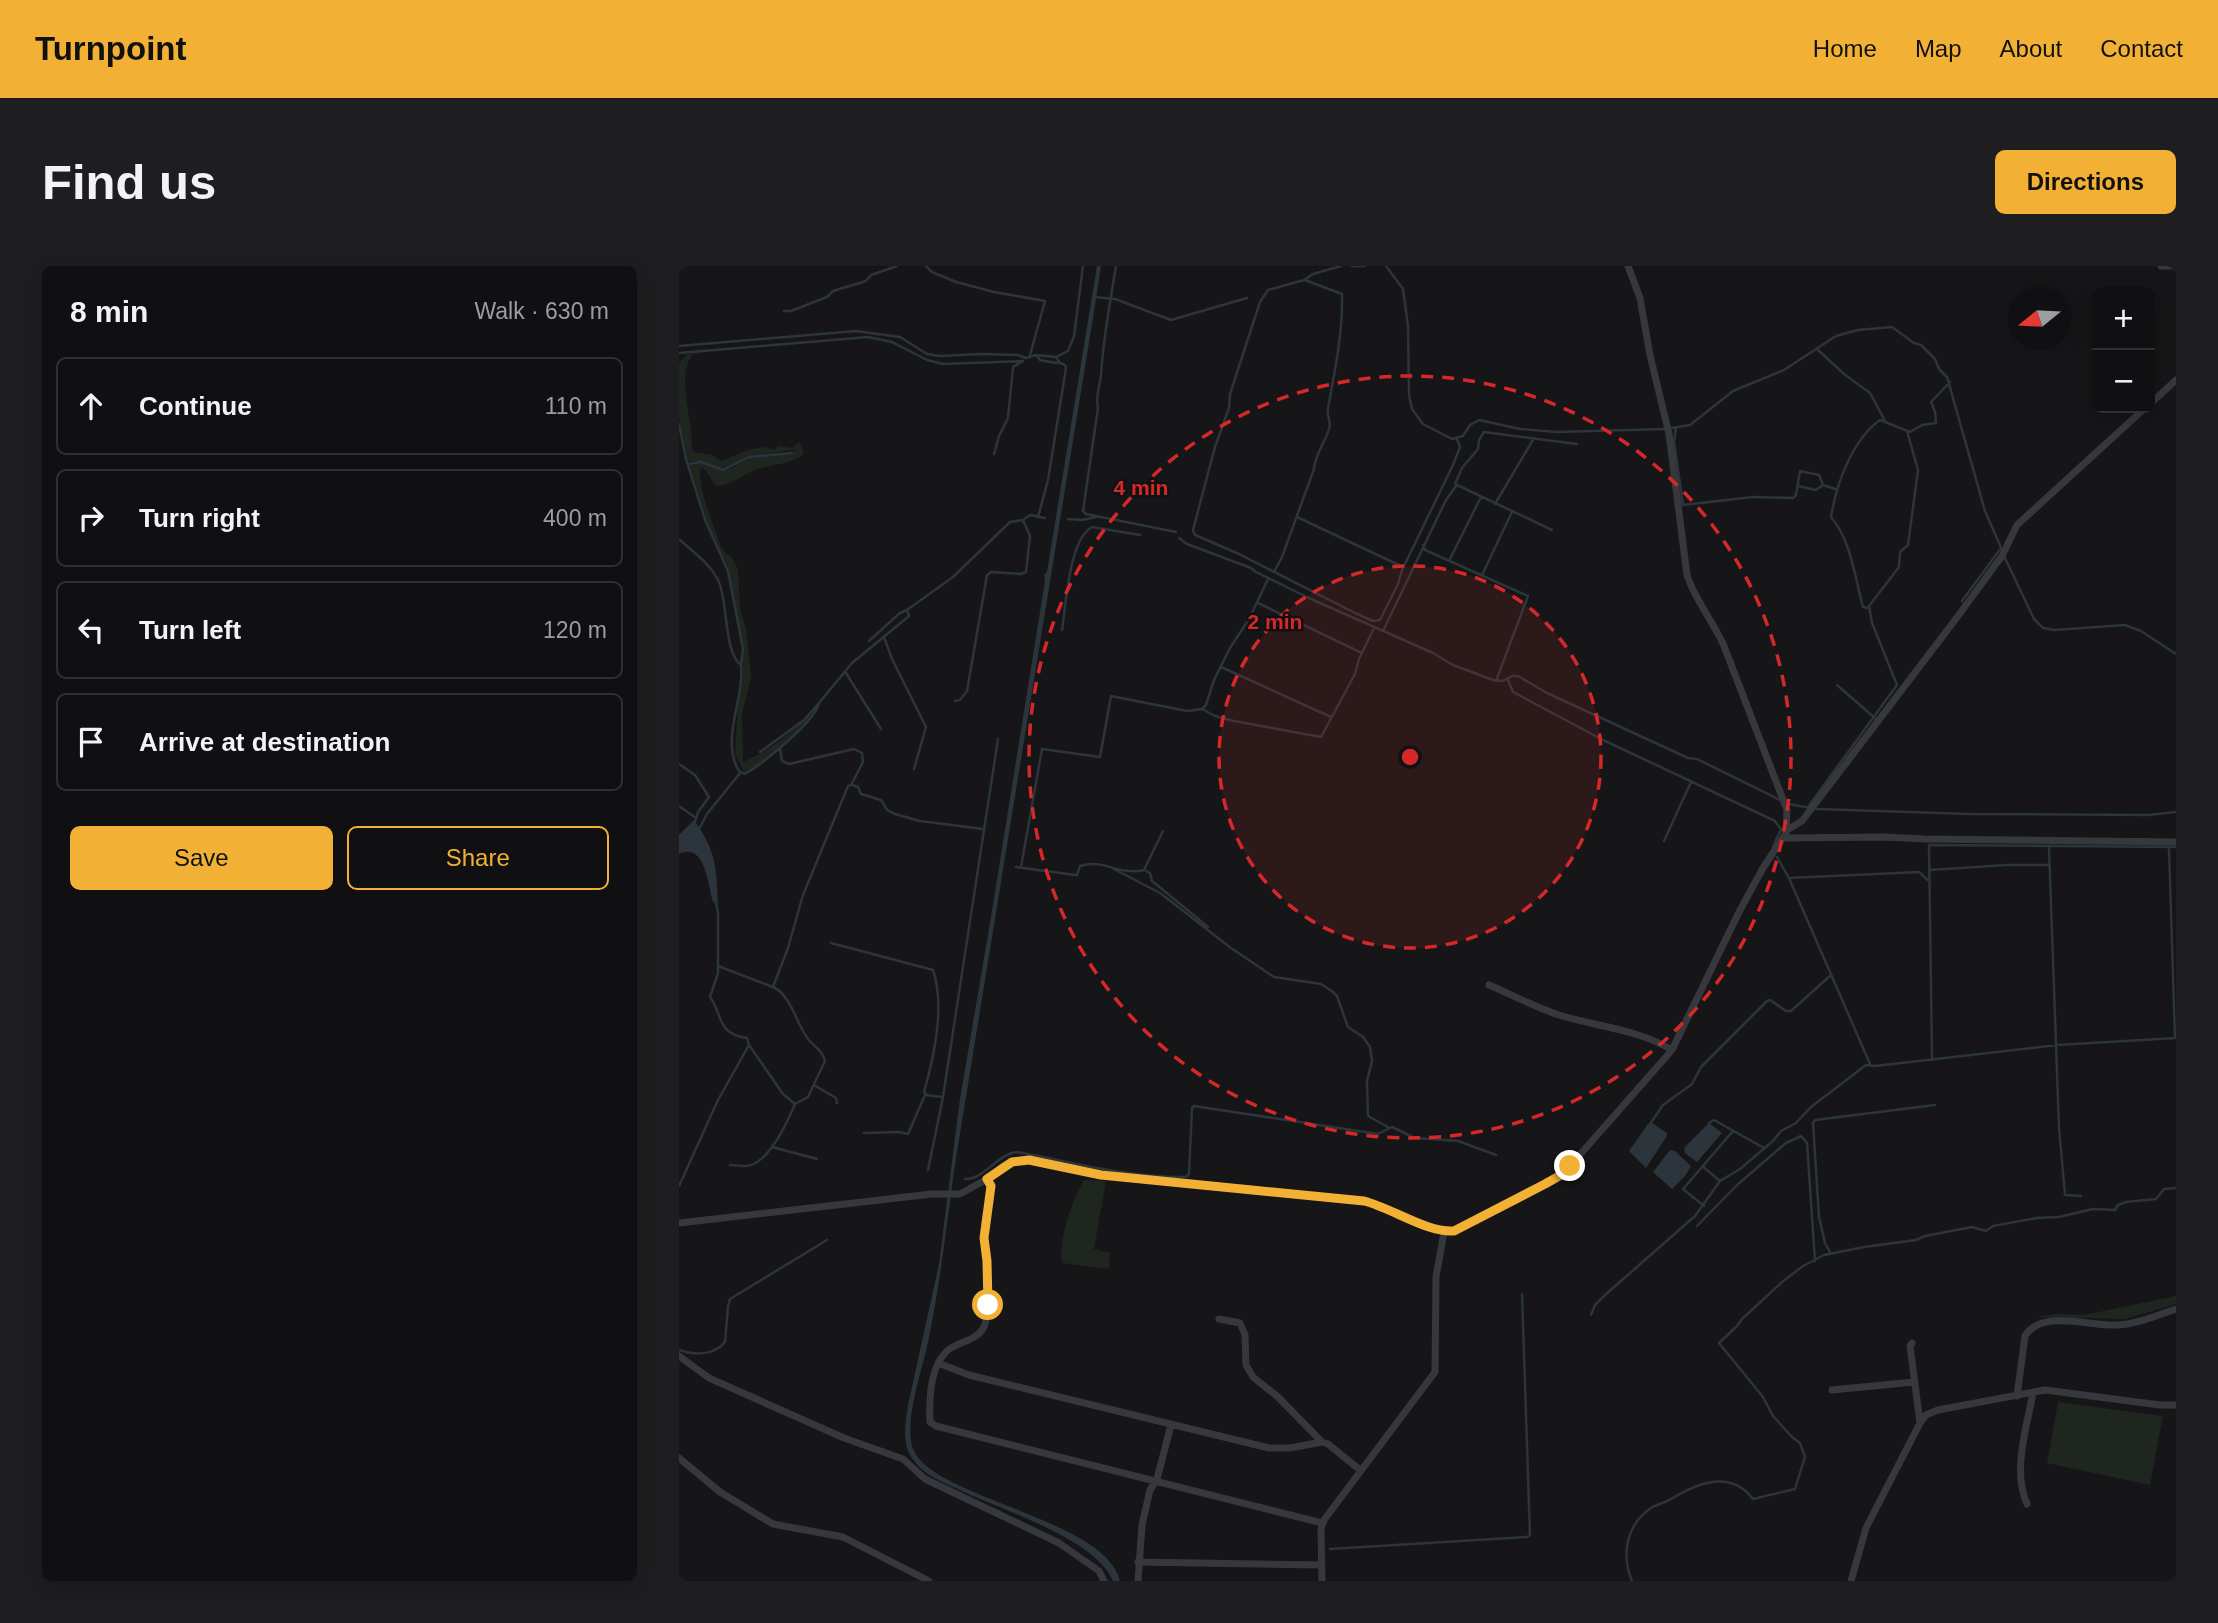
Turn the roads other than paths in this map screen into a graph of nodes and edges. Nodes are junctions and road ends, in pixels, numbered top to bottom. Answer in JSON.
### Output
{"nodes":[{"id":1,"x":1628,"y":266,"type":"edge"},
{"id":2,"x":2161,"y":266,"type":"edge"},
{"id":3,"x":2171,"y":266,"type":"edge"},
{"id":4,"x":2176,"y":380,"type":"edge"},
{"id":5,"x":2155,"y":399,"type":"edge"},
{"id":6,"x":2140,"y":413,"type":"edge"},
{"id":7,"x":1785,"y":834,"type":"junction"},
{"id":8,"x":2176,"y":842,"type":"edge"},
{"id":9,"x":1489,"y":985,"type":"dead end"},
{"id":10,"x":1672,"y":1050,"type":"junction"},
{"id":11,"x":987,"y":1179,"type":"junction"},
{"id":12,"x":679,"y":1223,"type":"edge"},
{"id":13,"x":1444,"y":1232,"type":"junction"},
{"id":14,"x":2176,"y":1309,"type":"edge"},
{"id":15,"x":1219,"y":1319,"type":"dead end"},
{"id":16,"x":1912,"y":1343,"type":"dead end"},
{"id":17,"x":679,"y":1356,"type":"edge"},
{"id":18,"x":938,"y":1363,"type":"junction"},
{"id":19,"x":1914,"y":1382,"type":"junction"},
{"id":20,"x":1832,"y":1390,"type":"dead end"},
{"id":21,"x":2033,"y":1393,"type":"junction"},
{"id":22,"x":2017,"y":1396,"type":"junction"},
{"id":23,"x":2176,"y":1405,"type":"edge"},
{"id":24,"x":1920,"y":1423,"type":"junction"},
{"id":25,"x":1171,"y":1425,"type":"junction"},
{"id":26,"x":1322,"y":1441,"type":"junction"},
{"id":27,"x":679,"y":1458,"type":"edge"},
{"id":28,"x":1360,"y":1471,"type":"junction"},
{"id":29,"x":1154,"y":1482,"type":"junction"},
{"id":30,"x":2027,"y":1504,"type":"dead end"},
{"id":31,"x":1322,"y":1523,"type":"junction"},
{"id":32,"x":1138,"y":1562,"type":"junction"},
{"id":33,"x":1321,"y":1565,"type":"junction"},
{"id":34,"x":929,"y":1581,"type":"edge"},
{"id":35,"x":1104,"y":1581,"type":"edge"},
{"id":36,"x":1138,"y":1581,"type":"edge"},
{"id":37,"x":1322,"y":1581,"type":"edge"},
{"id":38,"x":1851,"y":1581,"type":"edge"}],
"edges":[{"from":1,"to":7,"type":"street"},
{"from":2,"to":3,"type":"street"},
{"from":4,"to":5,"type":"street"},
{"from":6,"to":7,"type":"street"},
{"from":7,"to":8,"type":"street"},
{"from":7,"to":10,"type":"street"},
{"from":9,"to":10,"type":"street"},
{"from":10,"to":13,"type":"street"},
{"from":11,"to":12,"type":"street"},
{"from":11,"to":13,"type":"street"},
{"from":11,"to":18,"type":"street"},
{"from":13,"to":28,"type":"street"},
{"from":14,"to":22,"type":"street"},
{"from":15,"to":26,"type":"street"},
{"from":16,"to":19,"type":"street"},
{"from":17,"to":35,"type":"street"},
{"from":18,"to":25,"type":"street"},
{"from":18,"to":29,"type":"street"},
{"from":19,"to":20,"type":"street"},
{"from":19,"to":24,"type":"street"},
{"from":21,"to":22,"type":"street"},
{"from":21,"to":23,"type":"street"},
{"from":21,"to":30,"type":"street"},
{"from":22,"to":24,"type":"street"},
{"from":24,"to":38,"type":"street"},
{"from":25,"to":26,"type":"street"},
{"from":25,"to":29,"type":"street"},
{"from":26,"to":28,"type":"street"},
{"from":27,"to":34,"type":"street"},
{"from":28,"to":31,"type":"street"},
{"from":29,"to":31,"type":"street"},
{"from":29,"to":32,"type":"street"},
{"from":31,"to":33,"type":"street"},
{"from":32,"to":33,"type":"street"},
{"from":32,"to":36,"type":"street"},
{"from":33,"to":37,"type":"street"}]}
